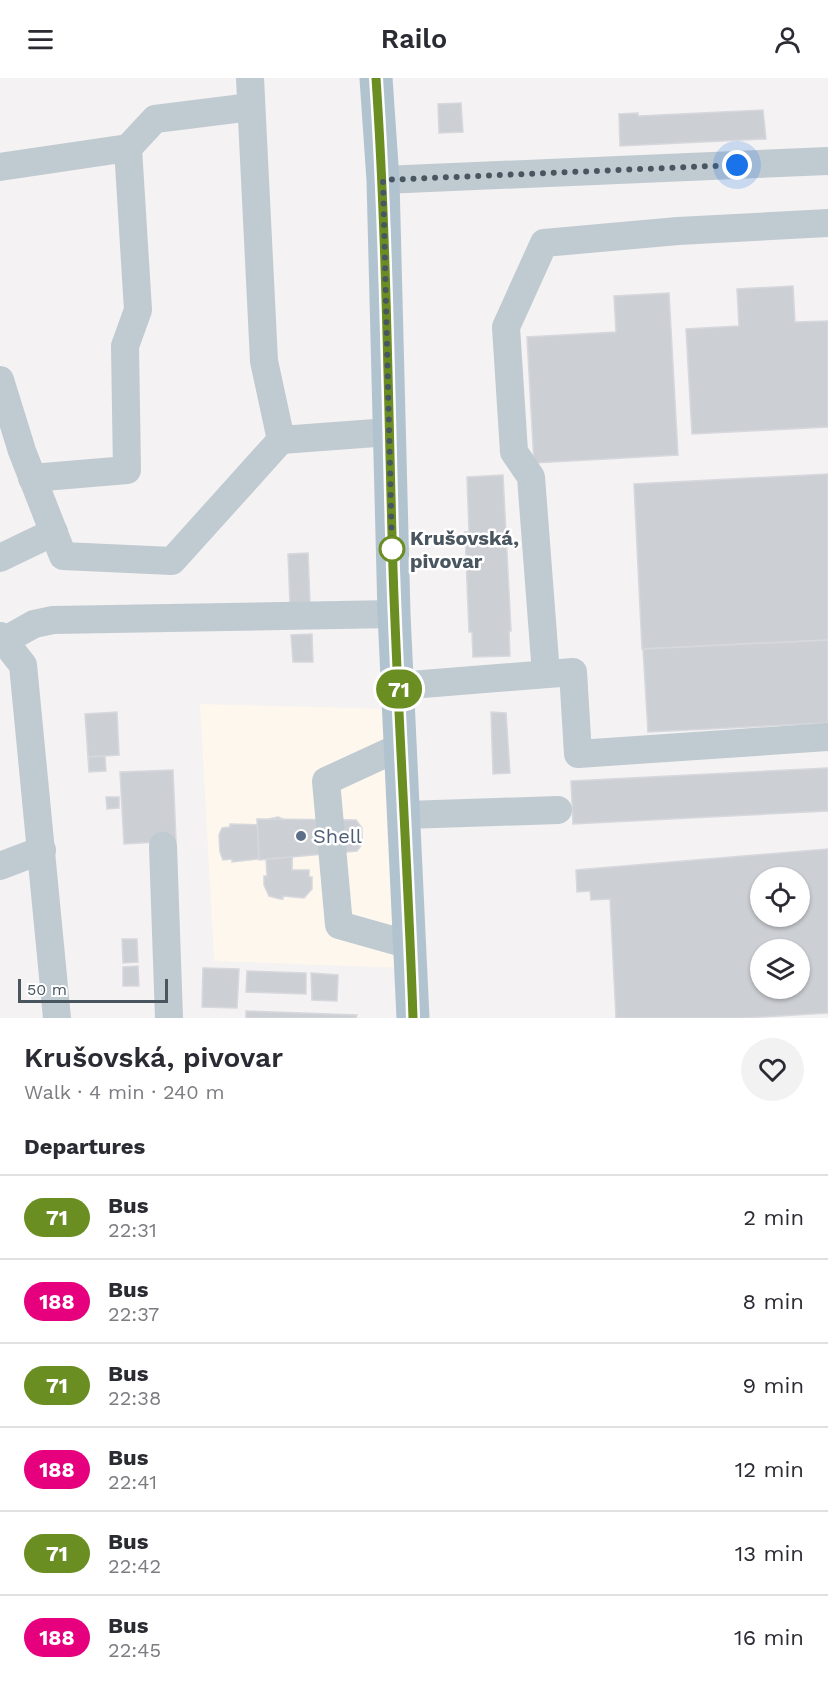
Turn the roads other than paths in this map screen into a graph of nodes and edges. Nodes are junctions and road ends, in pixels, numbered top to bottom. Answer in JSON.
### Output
{"nodes":[{"id":1,"x":250,"y":78,"type":"edge"},
{"id":2,"x":376,"y":78,"type":"edge"},
{"id":3,"x":251,"y":107,"type":"junction"},
{"id":4,"x":128,"y":148,"type":"junction"},
{"id":5,"x":828,"y":161,"type":"edge"},
{"id":6,"x":0,"y":167,"type":"edge"},
{"id":7,"x":383,"y":180,"type":"junction"},
{"id":8,"x":828,"y":223,"type":"edge"},
{"id":9,"x":0,"y":380,"type":"edge"},
{"id":10,"x":388,"y":432,"type":"junction"},
{"id":11,"x":281,"y":440,"type":"junction"},
{"id":12,"x":32,"y":478,"type":"junction"},
{"id":13,"x":54,"y":532,"type":"junction"},
{"id":14,"x":0,"y":558,"type":"edge"},
{"id":15,"x":394,"y":614,"type":"junction"},
{"id":16,"x":1,"y":640,"type":"edge"},
{"id":17,"x":546,"y":674,"type":"junction"},
{"id":18,"x":398,"y":686,"type":"junction"},
{"id":19,"x":828,"y":737,"type":"edge"},
{"id":20,"x":402,"y":746,"type":"junction"},
{"id":21,"x":558,"y":810,"type":"dead end"},
{"id":22,"x":406,"y":815,"type":"junction"},
{"id":23,"x":163,"y":846,"type":"dead end"},
{"id":24,"x":42,"y":850,"type":"junction"},
{"id":25,"x":0,"y":866,"type":"edge"},
{"id":26,"x":410,"y":945,"type":"junction"},
{"id":27,"x":57,"y":1018,"type":"edge"},
{"id":28,"x":170,"y":1018,"type":"edge"},
{"id":29,"x":413,"y":1018,"type":"edge"}],
"edges":[{"from":1,"to":3,"type":"street"},
{"from":2,"to":7,"type":"main road"},
{"from":3,"to":4,"type":"street"},
{"from":3,"to":11,"type":"street"},
{"from":4,"to":6,"type":"street"},
{"from":4,"to":12,"type":"street"},
{"from":5,"to":7,"type":"street"},
{"from":7,"to":10,"type":"main road"},
{"from":8,"to":17,"type":"street"},
{"from":9,"to":12,"type":"street"},
{"from":10,"to":11,"type":"street"},
{"from":10,"to":15,"type":"main road"},
{"from":11,"to":13,"type":"street"},
{"from":12,"to":13,"type":"street"},
{"from":13,"to":14,"type":"street"},
{"from":15,"to":16,"type":"street"},
{"from":15,"to":18,"type":"main road"},
{"from":16,"to":24,"type":"street"},
{"from":17,"to":18,"type":"street"},
{"from":17,"to":19,"type":"street"},
{"from":18,"to":20,"type":"main road"},
{"from":20,"to":22,"type":"main road"},
{"from":20,"to":26,"type":"street"},
{"from":21,"to":22,"type":"street"},
{"from":22,"to":26,"type":"main road"},
{"from":23,"to":28,"type":"street"},
{"from":24,"to":25,"type":"street"},
{"from":24,"to":27,"type":"street"},
{"from":26,"to":29,"type":"main road"}]}
